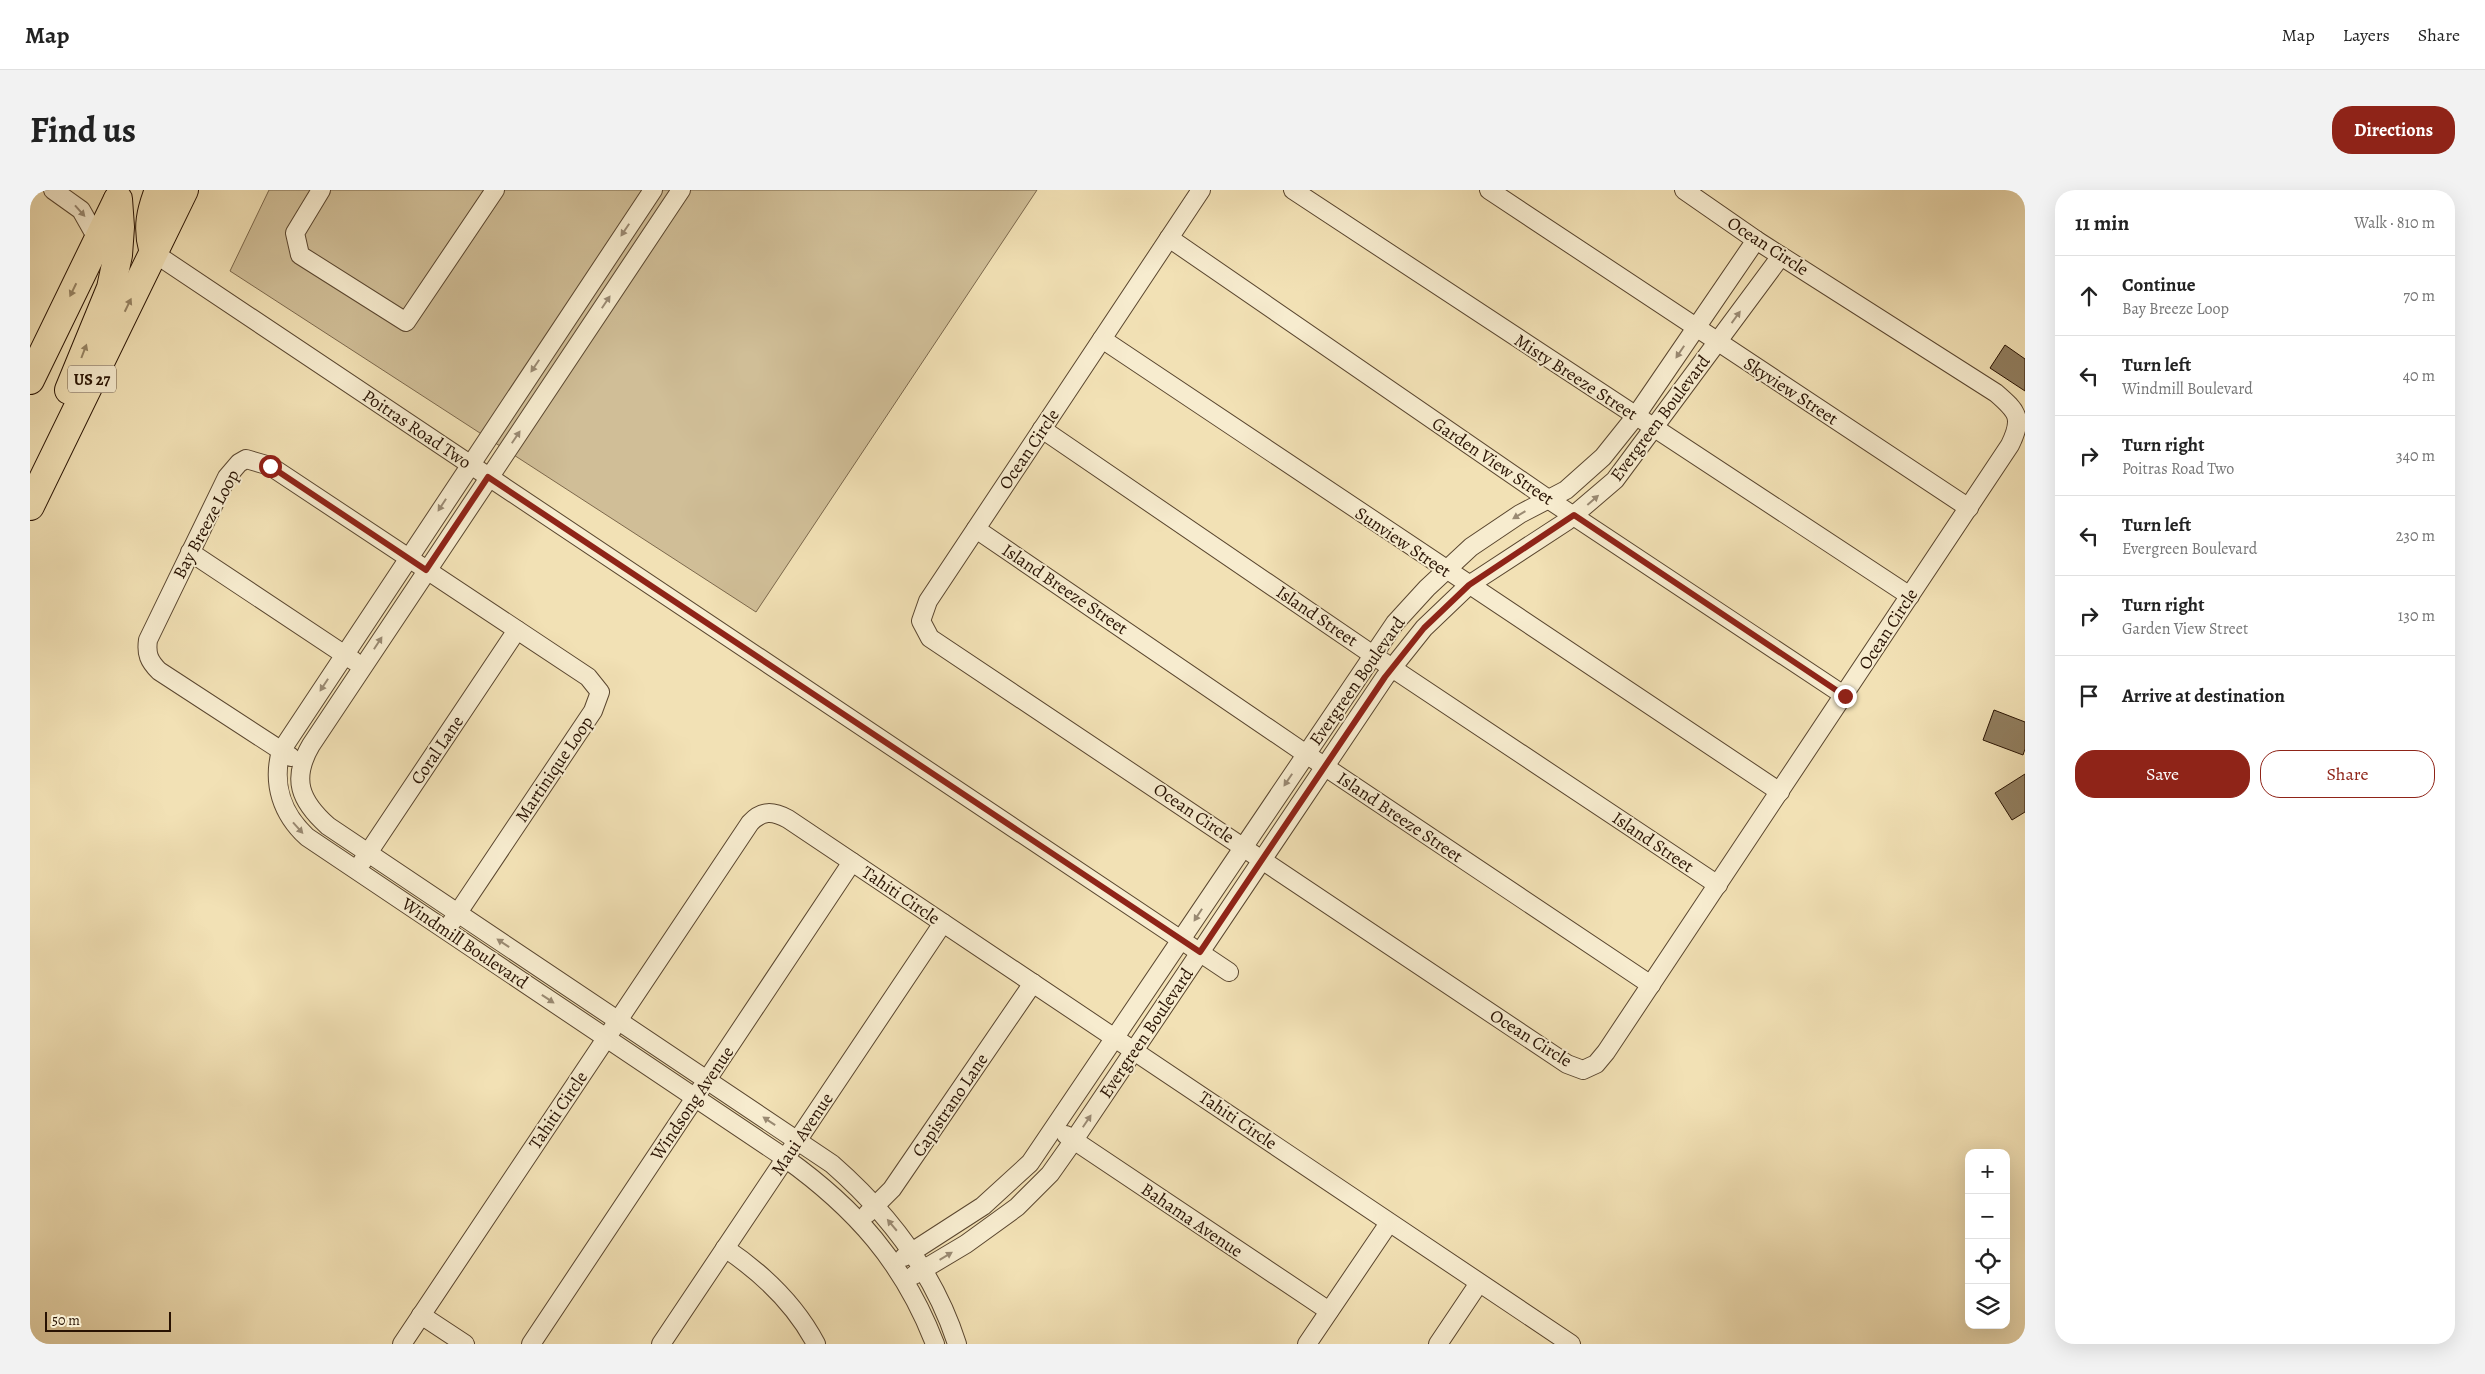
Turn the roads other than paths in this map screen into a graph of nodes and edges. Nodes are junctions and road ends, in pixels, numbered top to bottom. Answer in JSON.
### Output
{"nodes":[{"id":1,"x":53,"y":190,"type":"edge"},
{"id":2,"x":158,"y":190,"type":"edge"},
{"id":3,"x":184,"y":190,"type":"edge"},
{"id":4,"x":321,"y":190,"type":"edge"},
{"id":5,"x":495,"y":190,"type":"edge"},
{"id":6,"x":652,"y":190,"type":"edge"},
{"id":7,"x":681,"y":190,"type":"edge"},
{"id":8,"x":1201,"y":190,"type":"edge"},
{"id":9,"x":1293,"y":190,"type":"edge"},
{"id":10,"x":1489,"y":190,"type":"edge"},
{"id":11,"x":1684,"y":190,"type":"edge"},
{"id":12,"x":115,"y":193,"type":"edge"},
{"id":13,"x":1169,"y":238,"type":"junction"},
{"id":14,"x":98,"y":240,"type":"junction"},
{"id":15,"x":1756,"y":240,"type":"junction"},
{"id":16,"x":154,"y":253,"type":"junction"},
{"id":17,"x":1781,"y":256,"type":"junction"},
{"id":18,"x":1696,"y":329,"type":"junction"},
{"id":19,"x":1102,"y":339,"type":"junction"},
{"id":20,"x":1717,"y":343,"type":"junction"},
{"id":21,"x":30,"y":380,"type":"edge"},
{"id":22,"x":1635,"y":417,"type":"junction"},
{"id":23,"x":1655,"y":428,"type":"junction"},
{"id":24,"x":1042,"y":430,"type":"junction"},
{"id":25,"x":469,"y":464,"type":"junction"},
{"id":26,"x":30,"y":476,"type":"edge"},
{"id":27,"x":488,"y":477,"type":"junction"},
{"id":28,"x":1548,"y":499,"type":"junction"},
{"id":29,"x":30,"y":506,"type":"edge"},
{"id":30,"x":1969,"y":508,"type":"junction"},
{"id":31,"x":1574,"y":515,"type":"junction"},
{"id":32,"x":976,"y":529,"type":"junction"},
{"id":33,"x":190,"y":552,"type":"junction"},
{"id":34,"x":408,"y":557,"type":"junction"},
{"id":35,"x":426,"y":570,"type":"junction"},
{"id":36,"x":1445,"y":571,"type":"junction"},
{"id":37,"x":1469,"y":585,"type":"junction"},
{"id":38,"x":1910,"y":596,"type":"junction"},
{"id":39,"x":517,"y":630,"type":"junction"},
{"id":40,"x":344,"y":654,"type":"junction"},
{"id":41,"x":1374,"y":655,"type":"junction"},
{"id":42,"x":363,"y":667,"type":"junction"},
{"id":43,"x":1392,"y":668,"type":"junction"},
{"id":44,"x":1845,"y":696,"type":"junction"},
{"id":45,"x":281,"y":751,"type":"junction"},
{"id":46,"x":1306,"y":754,"type":"junction"},
{"id":47,"x":301,"y":764,"type":"junction"},
{"id":48,"x":1324,"y":766,"type":"junction"},
{"id":49,"x":1780,"y":792,"type":"junction"},
{"id":50,"x":1243,"y":846,"type":"junction"},
{"id":51,"x":368,"y":853,"type":"junction"},
{"id":52,"x":1261,"y":860,"type":"junction"},
{"id":53,"x":852,"y":862,"type":"junction"},
{"id":54,"x":356,"y":871,"type":"junction"},
{"id":55,"x":1718,"y":885,"type":"junction"},
{"id":56,"x":458,"y":913,"type":"junction"},
{"id":57,"x":943,"y":923,"type":"junction"},
{"id":58,"x":446,"y":931,"type":"junction"},
{"id":59,"x":1181,"y":940,"type":"junction"},
{"id":60,"x":1200,"y":952,"type":"junction"},
{"id":61,"x":1229,"y":972,"type":"dead end"},
{"id":62,"x":1033,"y":983,"type":"junction"},
{"id":63,"x":1651,"y":985,"type":"junction"},
{"id":64,"x":618,"y":1020,"type":"junction"},
{"id":65,"x":606,"y":1038,"type":"junction"},
{"id":66,"x":1116,"y":1039,"type":"junction"},
{"id":67,"x":1134,"y":1051,"type":"junction"},
{"id":68,"x":707,"y":1080,"type":"junction"},
{"id":69,"x":696,"y":1098,"type":"junction"},
{"id":70,"x":1056,"y":1128,"type":"junction"},
{"id":71,"x":798,"y":1140,"type":"junction"},
{"id":72,"x":1074,"y":1140,"type":"junction"},
{"id":73,"x":785,"y":1158,"type":"junction"},
{"id":74,"x":876,"y":1207,"type":"junction"},
{"id":75,"x":860,"y":1220,"type":"junction"},
{"id":76,"x":1389,"y":1223,"type":"junction"},
{"id":77,"x":725,"y":1248,"type":"junction"},
{"id":78,"x":913,"y":1251,"type":"junction"},
{"id":79,"x":894,"y":1263,"type":"junction"},
{"id":80,"x":923,"y":1270,"type":"junction"},
{"id":81,"x":904,"y":1280,"type":"junction"},
{"id":82,"x":1479,"y":1283,"type":"junction"},
{"id":83,"x":1329,"y":1311,"type":"junction"},
{"id":84,"x":421,"y":1315,"type":"junction"},
{"id":85,"x":1568,"y":1343,"type":"edge"},
{"id":86,"x":402,"y":1344,"type":"edge"},
{"id":87,"x":465,"y":1344,"type":"edge"},
{"id":88,"x":531,"y":1344,"type":"edge"},
{"id":89,"x":661,"y":1344,"type":"edge"},
{"id":90,"x":816,"y":1344,"type":"edge"},
{"id":91,"x":934,"y":1344,"type":"edge"},
{"id":92,"x":957,"y":1344,"type":"edge"},
{"id":93,"x":1307,"y":1344,"type":"edge"},
{"id":94,"x":1438,"y":1344,"type":"edge"}],
"edges":[{"from":1,"to":14,"type":"street","one_way":true},
{"from":2,"to":16,"type":"highway"},
{"from":3,"to":16,"type":"highway","number":"US 27"},
{"from":4,"to":5,"type":"street"},
{"from":6,"to":25,"type":"street","name":"Windmill Boulevard","one_way":true},
{"from":27,"to":7,"type":"street","name":"Windmill Boulevard","one_way":true},
{"from":8,"to":13,"type":"street","name":"Ocean Circle"},
{"from":9,"to":22,"type":"street","name":"Misty Breeze Street"},
{"from":10,"to":18,"type":"street","name":"Skyview Street"},
{"from":11,"to":15,"type":"street","name":"Ocean Circle"},
{"from":12,"to":14,"type":"highway"},
{"from":26,"to":12,"type":"highway","one_way":true},
{"from":13,"to":19,"type":"street","name":"Ocean Circle"},
{"from":13,"to":28,"type":"street","name":"Garden View Street"},
{"from":14,"to":21,"type":"highway","one_way":true},
{"from":15,"to":17,"type":"street","name":"Ocean Circle"},
{"from":15,"to":18,"type":"street","name":"Evergreen Boulevard"},
{"from":16,"to":25,"type":"street","name":"Poitras Road Two"},
{"from":29,"to":16,"type":"highway","number":"US 27","one_way":true},
{"from":20,"to":17,"type":"street","name":"Evergreen Boulevard","one_way":true},
{"from":17,"to":30,"type":"street","name":"Ocean Circle"},
{"from":18,"to":20,"type":"street","name":"Skyview Street"},
{"from":18,"to":22,"type":"street","name":"Evergreen Boulevard","one_way":true},
{"from":19,"to":24,"type":"street","name":"Ocean Circle"},
{"from":19,"to":36,"type":"street","name":"Sunview Street"},
{"from":20,"to":23,"type":"street","name":"Evergreen Boulevard"},
{"from":20,"to":30,"type":"street","name":"Skyview Street"},
{"from":22,"to":23,"type":"street","name":"Misty Breeze Street"},
{"from":22,"to":28,"type":"street","name":"Evergreen Boulevard"},
{"from":31,"to":23,"type":"street","name":"Evergreen Boulevard","one_way":true},
{"from":23,"to":38,"type":"street","name":"Misty Breeze Street"},
{"from":24,"to":32,"type":"street","name":"Ocean Circle"},
{"from":24,"to":41,"type":"street","name":"Island Street"},
{"from":25,"to":27,"type":"street","name":"Poitras Road Two"},
{"from":25,"to":34,"type":"street","name":"Windmill Boulevard","one_way":true},
{"from":27,"to":35,"type":"street","name":"Windmill Boulevard"},
{"from":27,"to":59,"type":"street","name":"Poitras Road Two"},
{"from":28,"to":31,"type":"street","name":"Garden View Street"},
{"from":28,"to":36,"type":"street","name":"Evergreen Boulevard","one_way":true},
{"from":30,"to":38,"type":"street","name":"Ocean Circle"},
{"from":31,"to":37,"type":"street","name":"Evergreen Boulevard"},
{"from":31,"to":44,"type":"street","name":"Garden View Street"},
{"from":32,"to":46,"type":"street","name":"Island Breeze Street"},
{"from":32,"to":50,"type":"street","name":"Ocean Circle"},
{"from":33,"to":34,"type":"street","name":"Bay Breeze Loop"},
{"from":33,"to":40,"type":"street"},
{"from":33,"to":45,"type":"street","name":"Bay Breeze Loop"},
{"from":34,"to":35,"type":"street","name":"Bay Breeze Loop"},
{"from":34,"to":40,"type":"street","name":"Windmill Boulevard"},
{"from":35,"to":39,"type":"street","name":"Bay Breeze Loop"},
{"from":42,"to":35,"type":"street","name":"Windmill Boulevard","one_way":true},
{"from":36,"to":37,"type":"street","name":"Sunview Street"},
{"from":36,"to":41,"type":"street","name":"Evergreen Boulevard"},
{"from":37,"to":43,"type":"street","name":"Evergreen Boulevard"},
{"from":37,"to":49,"type":"street","name":"Sunview Street"},
{"from":38,"to":44,"type":"street","name":"Ocean Circle"},
{"from":39,"to":51,"type":"street","name":"Coral Lane"},
{"from":39,"to":56,"type":"street","name":"Martinique Loop"},
{"from":40,"to":42,"type":"street"},
{"from":40,"to":45,"type":"street","name":"Windmill Boulevard","one_way":true},
{"from":41,"to":43,"type":"street","name":"Island Street"},
{"from":41,"to":46,"type":"street","name":"Evergreen Boulevard"},
{"from":42,"to":47,"type":"street","name":"Windmill Boulevard"},
{"from":43,"to":48,"type":"street","name":"Evergreen Boulevard"},
{"from":43,"to":55,"type":"street","name":"Island Street"},
{"from":44,"to":49,"type":"street","name":"Ocean Circle"},
{"from":45,"to":47,"type":"street","name":"Bay Breeze Loop"},
{"from":45,"to":54,"type":"street","name":"Windmill Boulevard","one_way":true},
{"from":46,"to":48,"type":"street","name":"Island Breeze Street"},
{"from":46,"to":50,"type":"street","name":"Evergreen Boulevard","one_way":true},
{"from":47,"to":51,"type":"street","name":"Windmill Boulevard"},
{"from":48,"to":52,"type":"street","name":"Evergreen Boulevard"},
{"from":48,"to":63,"type":"street","name":"Island Breeze Street"},
{"from":49,"to":55,"type":"street","name":"Ocean Circle"},
{"from":50,"to":52,"type":"street","name":"Ocean Circle"},
{"from":50,"to":59,"type":"street","name":"Evergreen Boulevard","one_way":true},
{"from":51,"to":54,"type":"street","name":"Coral Lane"},
{"from":51,"to":56,"type":"street","name":"Windmill Boulevard"},
{"from":52,"to":60,"type":"street","name":"Evergreen Boulevard"},
{"from":52,"to":63,"type":"street","name":"Ocean Circle"},
{"from":53,"to":57,"type":"street","name":"Tahiti Circle"},
{"from":53,"to":64,"type":"street","name":"Tahiti Circle"},
{"from":53,"to":68,"type":"street","name":"Windsong Avenue"},
{"from":54,"to":58,"type":"street","name":"Windmill Boulevard"},
{"from":55,"to":63,"type":"street","name":"Ocean Circle"},
{"from":56,"to":58,"type":"street","name":"Martinique Loop"},
{"from":64,"to":56,"type":"street","name":"Windmill Boulevard","one_way":true},
{"from":57,"to":62,"type":"street","name":"Tahiti Circle"},
{"from":57,"to":71,"type":"street","name":"Maui Avenue"},
{"from":58,"to":65,"type":"street","name":"Windmill Boulevard","one_way":true},
{"from":59,"to":60,"type":"street","name":"Poitras Road Two"},
{"from":59,"to":66,"type":"street","name":"Evergreen Boulevard"},
{"from":60,"to":61,"type":"street","name":"Poitras Road Two"},
{"from":60,"to":67,"type":"street","name":"Evergreen Boulevard"},
{"from":62,"to":66,"type":"street","name":"Tahiti Circle"},
{"from":62,"to":74,"type":"street","name":"Capistrano Lane"},
{"from":64,"to":65,"type":"street","name":"Tahiti Circle"},
{"from":64,"to":68,"type":"street","name":"Windmill Boulevard"},
{"from":65,"to":69,"type":"street","name":"Windmill Boulevard"},
{"from":65,"to":84,"type":"street","name":"Tahiti Circle"},
{"from":66,"to":67,"type":"street","name":"Tahiti Circle"},
{"from":66,"to":70,"type":"street","name":"Evergreen Boulevard"},
{"from":72,"to":67,"type":"street","name":"Evergreen Boulevard","one_way":true},
{"from":67,"to":76,"type":"street","name":"Tahiti Circle"},
{"from":68,"to":69,"type":"street","name":"Windsong Avenue"},
{"from":71,"to":68,"type":"street","name":"Windmill Boulevard","one_way":true},
{"from":69,"to":73,"type":"street","name":"Windmill Boulevard"},
{"from":69,"to":88,"type":"street","name":"Windsong Avenue"},
{"from":70,"to":72,"type":"street","name":"Bahama Avenue"},
{"from":70,"to":78,"type":"street","name":"Evergreen Boulevard"},
{"from":71,"to":73,"type":"street","name":"Maui Avenue"},
{"from":71,"to":74,"type":"street","name":"Windmill Boulevard"},
{"from":80,"to":72,"type":"street","name":"Evergreen Boulevard","one_way":true},
{"from":72,"to":83,"type":"street","name":"Bahama Avenue"},
{"from":73,"to":75,"type":"street","name":"Windmill Boulevard"},
{"from":73,"to":77,"type":"street","name":"Maui Avenue"},
{"from":74,"to":75,"type":"street","name":"Capistrano Lane"},
{"from":78,"to":74,"type":"street","name":"Windmill Boulevard","one_way":true},
{"from":75,"to":79,"type":"street","name":"Windmill Boulevard"},
{"from":76,"to":82,"type":"street","name":"Tahiti Circle"},
{"from":76,"to":83,"type":"street"},
{"from":77,"to":89,"type":"street","name":"Maui Avenue"},
{"from":77,"to":90,"type":"street"},
{"from":78,"to":79,"type":"street","name":"Evergreen Boulevard"},
{"from":78,"to":80,"type":"street","name":"Windmill Boulevard"},
{"from":79,"to":81,"type":"street","name":"Windmill Boulevard"},
{"from":80,"to":81,"type":"street","name":"Evergreen Boulevard"},
{"from":80,"to":92,"type":"street","name":"Windmill Boulevard"},
{"from":81,"to":91,"type":"street","name":"Windmill Boulevard"},
{"from":82,"to":85,"type":"street","name":"Tahiti Circle"},
{"from":82,"to":94,"type":"street"},
{"from":83,"to":93,"type":"street"},
{"from":84,"to":86,"type":"street","name":"Tahiti Circle"},
{"from":84,"to":87,"type":"street"}]}
